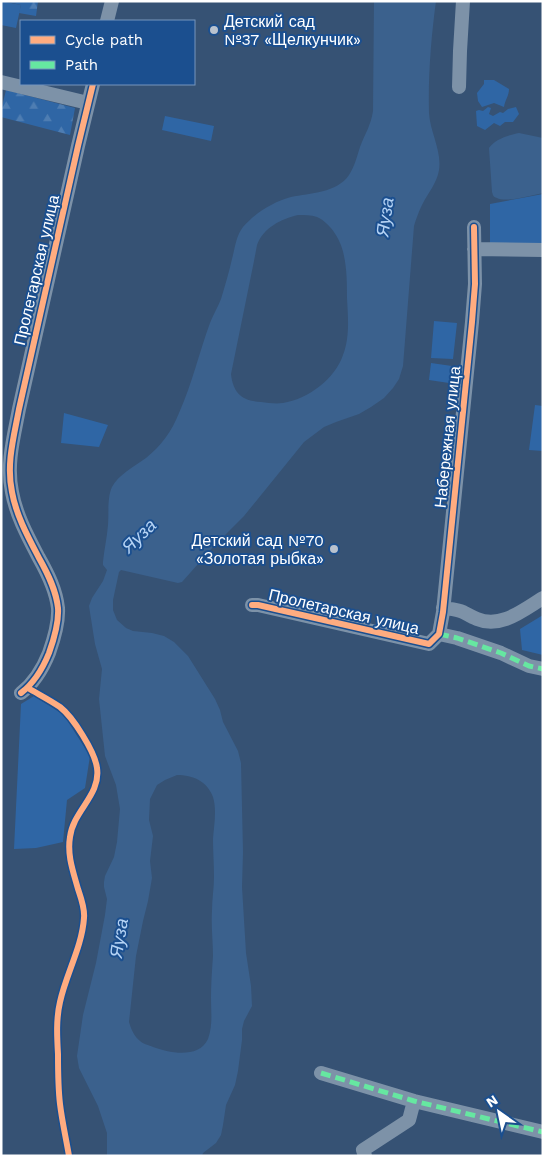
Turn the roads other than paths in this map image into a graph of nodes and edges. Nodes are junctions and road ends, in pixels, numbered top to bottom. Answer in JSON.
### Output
{"nodes":[{"id":1,"x":112,"y":1,"type":"edge"},
{"id":2,"x":464,"y":1,"type":"edge"},
{"id":3,"x":107,"y":20,"type":"edge"},
{"id":4,"x":1,"y":82,"type":"edge"},
{"id":5,"x":92,"y":86,"type":"edge"},
{"id":6,"x":459,"y":87,"type":"dead end"},
{"id":7,"x":88,"y":102,"type":"junction"},
{"id":8,"x":474,"y":227,"type":"dead end"},
{"id":9,"x":474,"y":249,"type":"junction"},
{"id":10,"x":543,"y":250,"type":"edge"},
{"id":11,"x":543,"y":598,"type":"edge"},
{"id":12,"x":252,"y":605,"type":"dead end"},
{"id":13,"x":443,"y":608,"type":"junction"},
{"id":14,"x":439,"y":634,"type":"junction"},
{"id":15,"x":543,"y":669,"type":"edge"},
{"id":16,"x":21,"y":693,"type":"dead end"},
{"id":17,"x":320,"y":1073,"type":"dead end"},
{"id":18,"x":414,"y":1101,"type":"junction"},
{"id":19,"x":543,"y":1132,"type":"edge"},
{"id":20,"x":365,"y":1156,"type":"edge"}],
"edges":[{"from":1,"to":3,"type":"street"},
{"from":2,"to":6,"type":"street"},
{"from":4,"to":7,"type":"street"},
{"from":5,"to":7,"type":"street","name":"Пролетарская улица"},
{"from":7,"to":16,"type":"street","name":"Пролетарская улица"},
{"from":8,"to":9,"type":"street","name":"Набережная улица"},
{"from":9,"to":10,"type":"street"},
{"from":9,"to":13,"type":"street","name":"Набережная улица"},
{"from":11,"to":13,"type":"street"},
{"from":12,"to":14,"type":"street","name":"Пролетарская улица"},
{"from":13,"to":14,"type":"street","name":"Набережная улица"},
{"from":14,"to":15,"type":"street","name":"Пролетарская улица"},
{"from":17,"to":18,"type":"street"},
{"from":18,"to":19,"type":"street"},
{"from":18,"to":20,"type":"street"}]}
